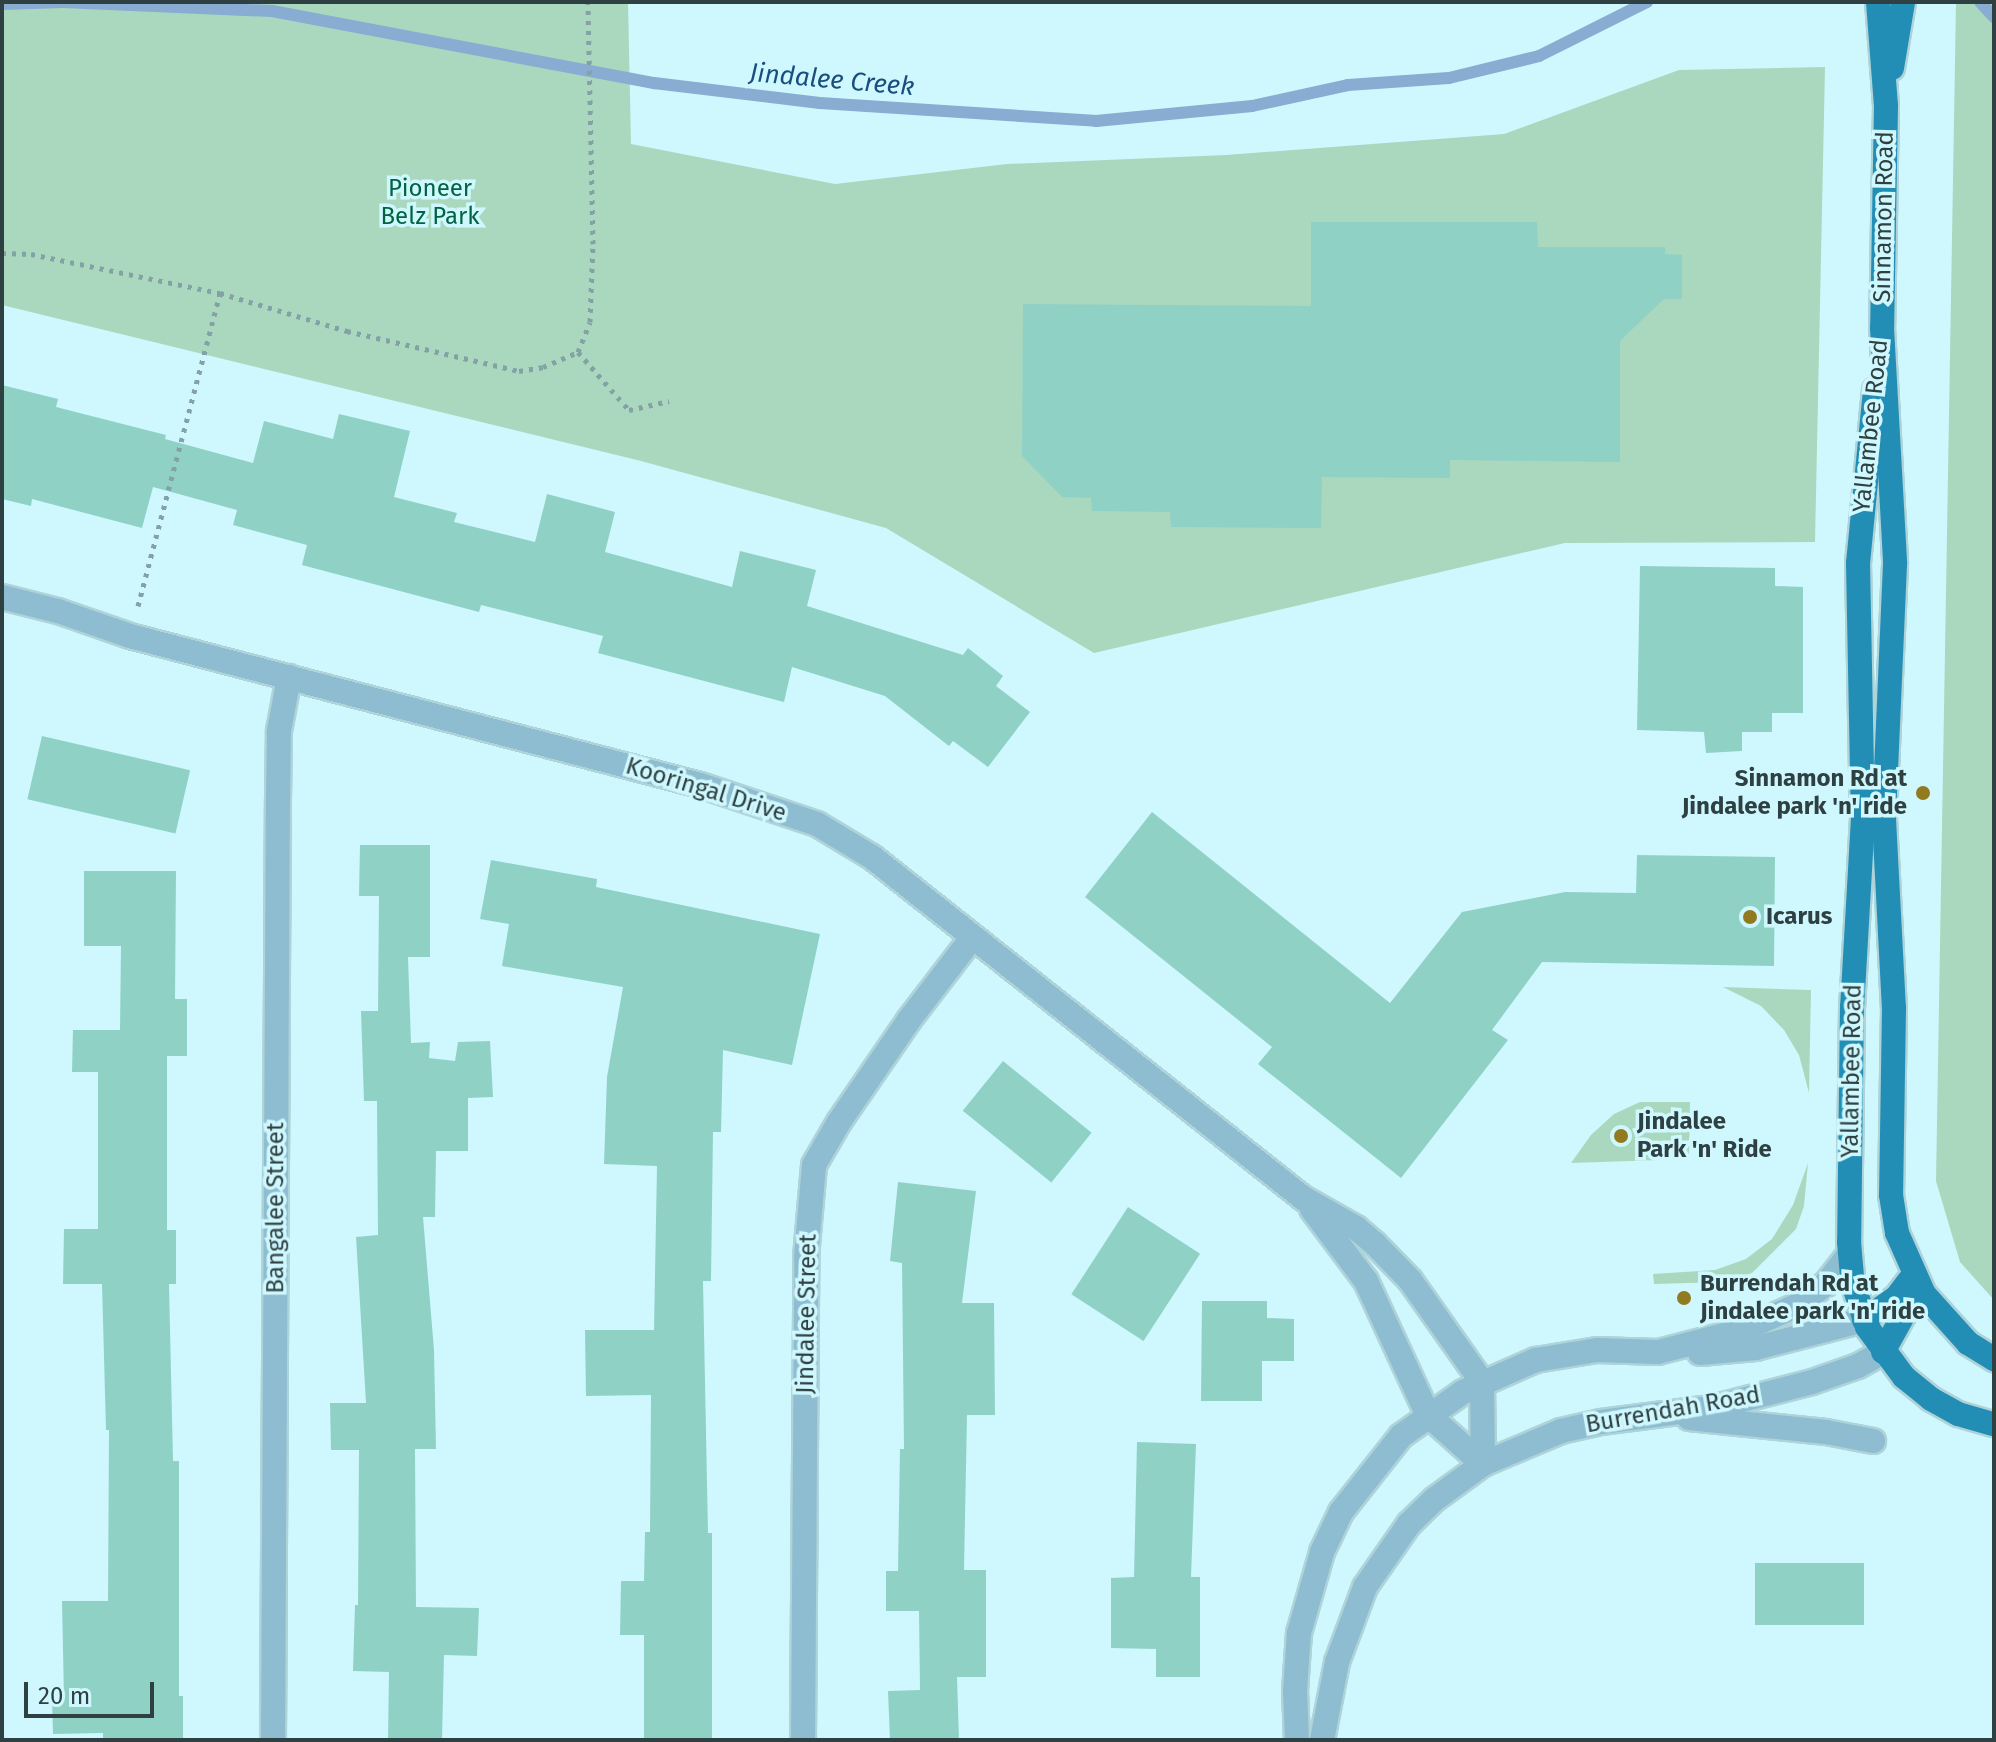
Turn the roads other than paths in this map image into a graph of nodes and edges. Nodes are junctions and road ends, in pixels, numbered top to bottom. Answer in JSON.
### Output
{"nodes":[{"id":1,"x":1878,"y":2,"type":"edge"},
{"id":2,"x":1903,"y":2,"type":"edge"},
{"id":3,"x":1886,"y":106,"type":"junction"},
{"id":4,"x":1882,"y":328,"type":"junction"},
{"id":5,"x":1893,"y":489,"type":"junction"},
{"id":6,"x":1863,"y":490,"type":"junction"},
{"id":7,"x":2,"y":597,"type":"edge"},
{"id":8,"x":289,"y":677,"type":"junction"},
{"id":9,"x":1874,"y":772,"type":"junction"},
{"id":10,"x":1873,"y":819,"type":"junction"},
{"id":11,"x":972,"y":938,"type":"junction"},
{"id":12,"x":1303,"y":1198,"type":"junction"},
{"id":13,"x":1849,"y":1255,"type":"junction"},
{"id":14,"x":1393,"y":1261,"type":"junction"},
{"id":15,"x":1914,"y":1276,"type":"junction"},
{"id":16,"x":1366,"y":1281,"type":"junction"},
{"id":17,"x":1864,"y":1320,"type":"junction"},
{"id":18,"x":1658,"y":1352,"type":"junction"},
{"id":19,"x":1883,"y":1352,"type":"junction"},
{"id":20,"x":1994,"y":1359,"type":"edge"},
{"id":21,"x":1482,"y":1382,"type":"junction"},
{"id":22,"x":1428,"y":1415,"type":"junction"},
{"id":23,"x":1667,"y":1415,"type":"junction"},
{"id":24,"x":1994,"y":1424,"type":"edge"},
{"id":25,"x":1873,"y":1441,"type":"dead end"},
{"id":26,"x":1483,"y":1464,"type":"junction"},
{"id":27,"x":273,"y":1740,"type":"edge"},
{"id":28,"x":803,"y":1740,"type":"edge"},
{"id":29,"x":1297,"y":1740,"type":"edge"},
{"id":30,"x":1322,"y":1740,"type":"edge"}],
"edges":[{"from":1,"to":3,"type":"main road","name":"Sinnamon Road"},
{"from":2,"to":3,"type":"main road","name":"Sinnamon Road"},
{"from":3,"to":4,"type":"main road","name":"Sinnamon Road"},
{"from":4,"to":5,"type":"main road","name":"Yallambee Road"},
{"from":4,"to":6,"type":"main road","name":"Yallambee Road"},
{"from":5,"to":6,"type":"main road"},
{"from":5,"to":9,"type":"main road","name":"Yallambee Road"},
{"from":6,"to":9,"type":"main road","name":"Yallambee Road"},
{"from":7,"to":8,"type":"street","name":"Kooringal Drive"},
{"from":8,"to":11,"type":"street","name":"Kooringal Drive"},
{"from":8,"to":27,"type":"street","name":"Bangalee Street"},
{"from":9,"to":10,"type":"main road","name":"Yallambee Road"},
{"from":10,"to":13,"type":"main road","name":"Yallambee Road"},
{"from":10,"to":15,"type":"main road","name":"Yallambee Road"},
{"from":11,"to":12,"type":"street","name":"Kooringal Drive"},
{"from":11,"to":28,"type":"street","name":"Jindalee Street"},
{"from":12,"to":14,"type":"street","name":"Kooringal Drive"},
{"from":12,"to":16,"type":"street","name":"Kooringal Drive"},
{"from":13,"to":17,"type":"main road","name":"Yallambee Road"},
{"from":13,"to":18,"type":"street"},
{"from":14,"to":16,"type":"street"},
{"from":14,"to":21,"type":"street","name":"Kooringal Drive"},
{"from":15,"to":17,"type":"main road","name":"Burrendah Road"},
{"from":15,"to":19,"type":"main road"},
{"from":15,"to":20,"type":"main road","name":"Yallambee Road"},
{"from":16,"to":22,"type":"street","name":"Kooringal Drive"},
{"from":17,"to":18,"type":"street","name":"Burrendah Road"},
{"from":17,"to":19,"type":"main road","name":"Yallambee Road"},
{"from":18,"to":21,"type":"street"},
{"from":19,"to":23,"type":"street","name":"Burrendah Road"},
{"from":19,"to":24,"type":"main road","name":"Yallambee Road"},
{"from":21,"to":22,"type":"street"},
{"from":21,"to":26,"type":"street"},
{"from":22,"to":26,"type":"street"},
{"from":22,"to":29,"type":"street"},
{"from":23,"to":25,"type":"street"},
{"from":23,"to":26,"type":"street","name":"Burrendah Road"},
{"from":26,"to":30,"type":"street","name":"Burrendah Road"}]}
